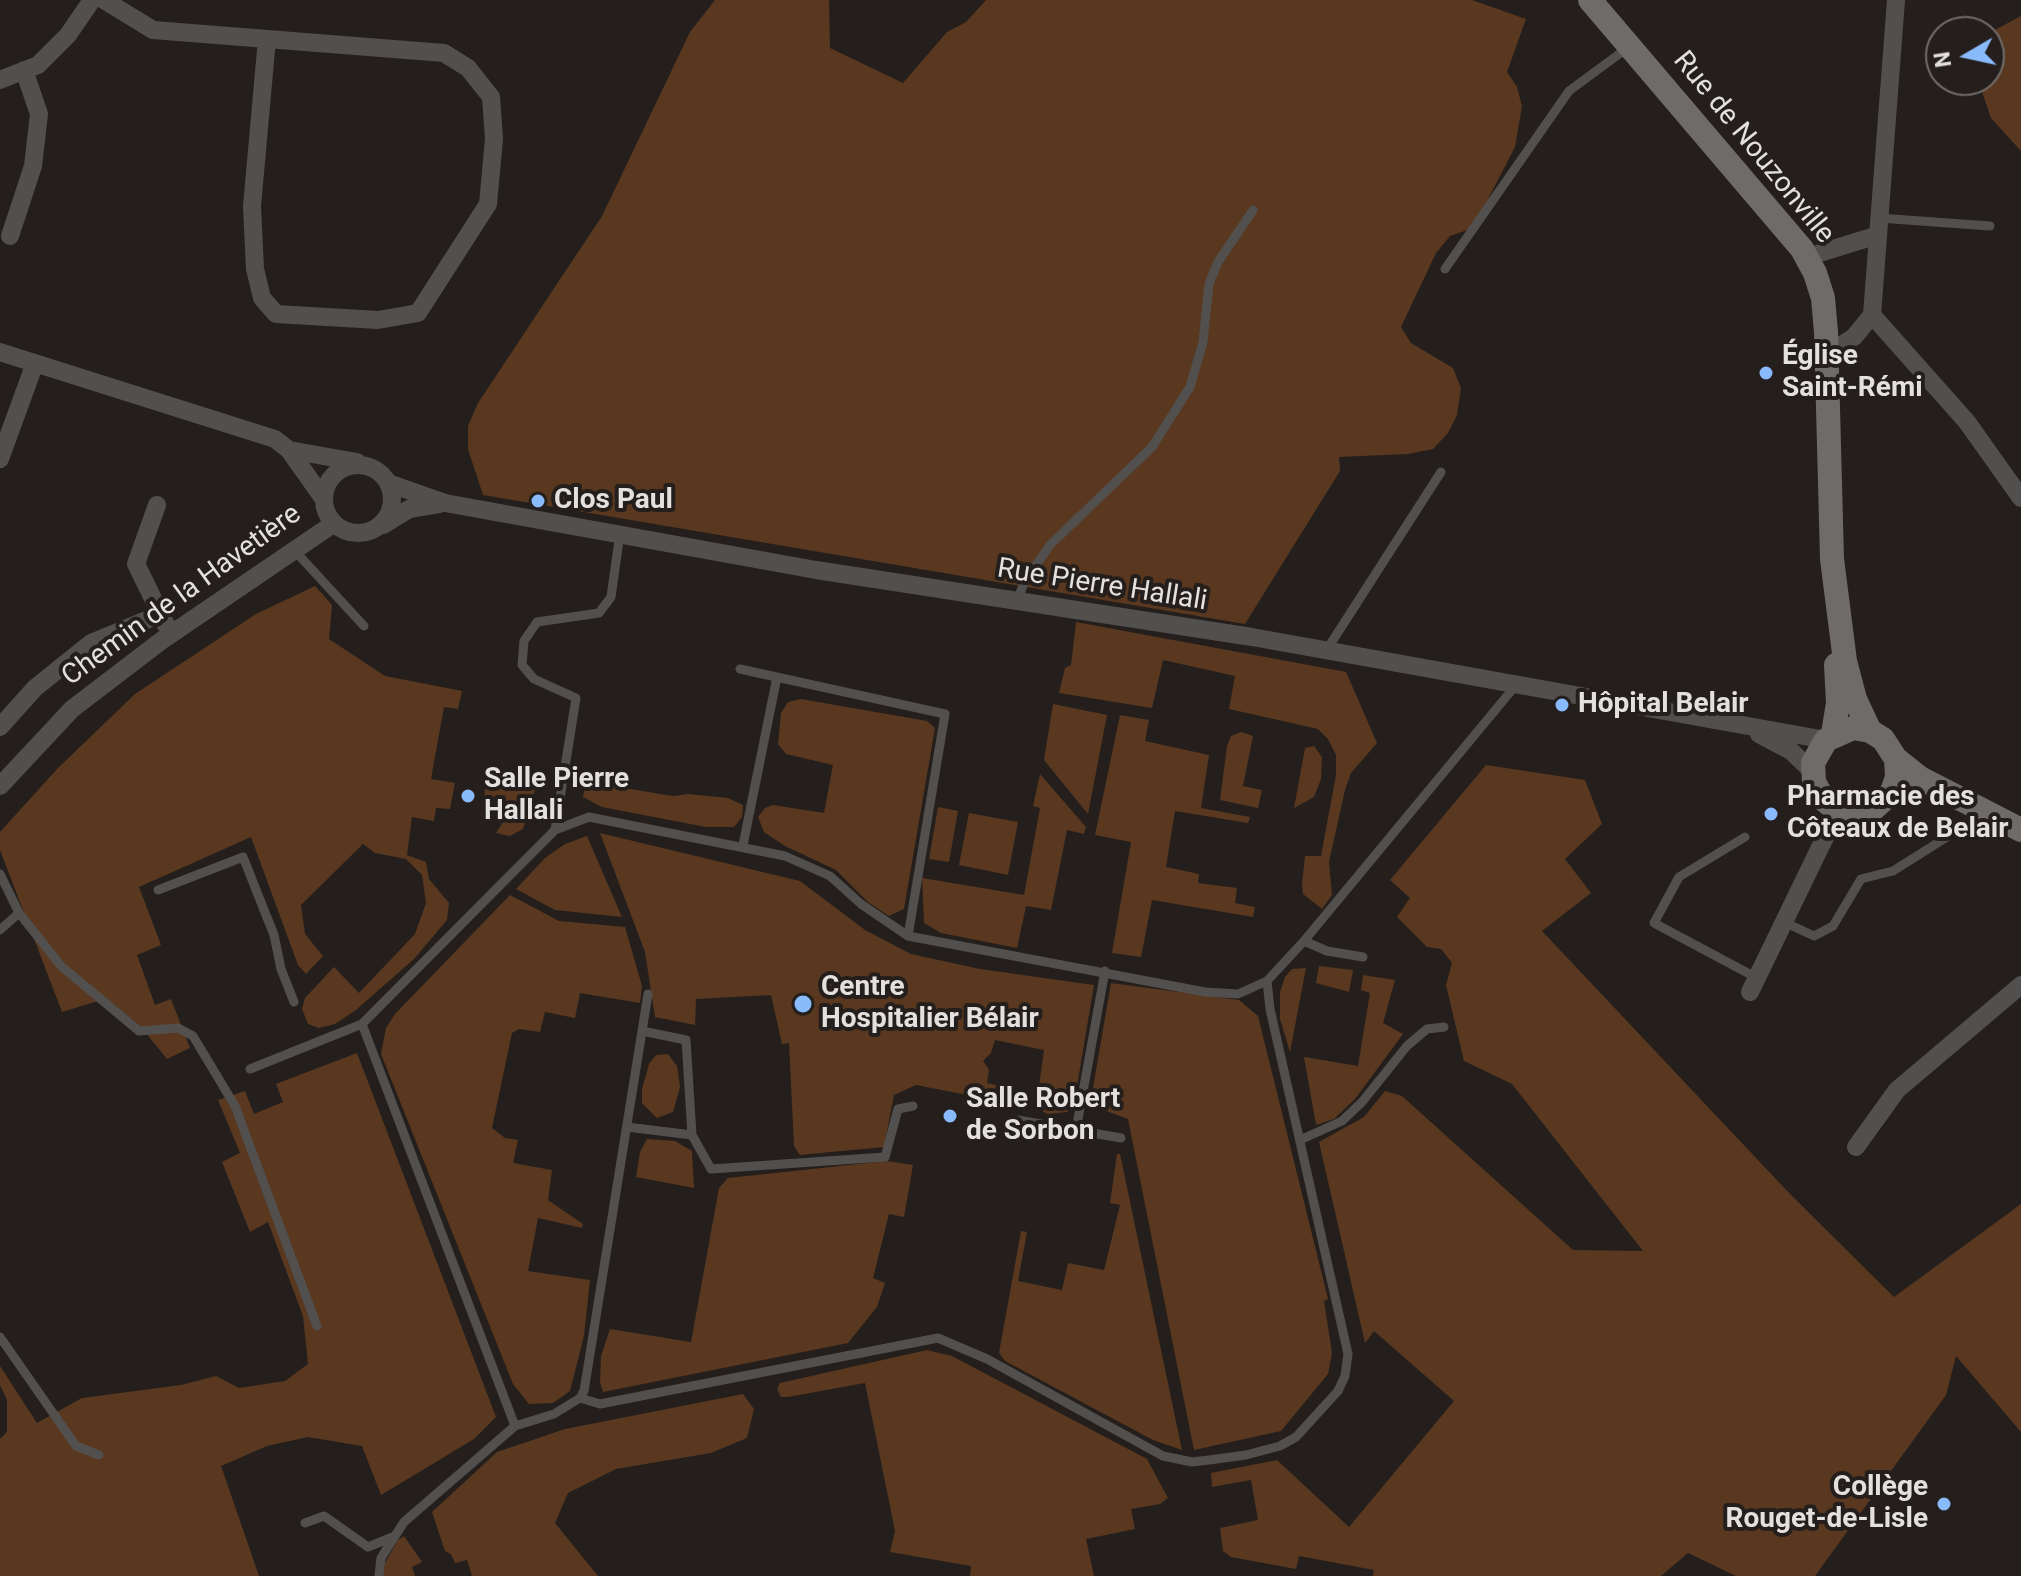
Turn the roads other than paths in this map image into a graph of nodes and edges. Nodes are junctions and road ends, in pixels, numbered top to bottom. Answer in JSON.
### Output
{"nodes":[{"id":1,"x":92,"y":0,"type":"edge"},
{"id":2,"x":104,"y":0,"type":"edge"},
{"id":3,"x":1590,"y":0,"type":"edge"},
{"id":4,"x":1896,"y":0,"type":"edge"},
{"id":5,"x":267,"y":39,"type":"junction"},
{"id":6,"x":1630,"y":46,"type":"junction"},
{"id":7,"x":24,"y":70,"type":"junction"},
{"id":8,"x":0,"y":80,"type":"edge"},
{"id":9,"x":1253,"y":210,"type":"dead end"},
{"id":10,"x":1879,"y":226,"type":"junction"},
{"id":11,"x":1990,"y":226,"type":"dead end"},
{"id":12,"x":10,"y":236,"type":"dead end"},
{"id":13,"x":1807,"y":257,"type":"junction"},
{"id":14,"x":1445,"y":269,"type":"dead end"},
{"id":15,"x":1872,"y":315,"type":"junction"},
{"id":16,"x":0,"y":352,"type":"edge"},
{"id":17,"x":1827,"y":354,"type":"junction"},
{"id":18,"x":35,"y":363,"type":"junction"},
{"id":19,"x":289,"y":450,"type":"junction"},
{"id":20,"x":0,"y":459,"type":"edge"},
{"id":21,"x":359,"y":463,"type":"junction"},
{"id":22,"x":1441,"y":472,"type":"dead end"},
{"id":23,"x":388,"y":483,"type":"junction"},
{"id":24,"x":323,"y":498,"type":"junction"},
{"id":25,"x":2021,"y":498,"type":"edge"},
{"id":26,"x":445,"y":503,"type":"junction"},
{"id":27,"x":157,"y":505,"type":"dead end"},
{"id":28,"x":333,"y":524,"type":"junction"},
{"id":29,"x":383,"y":525,"type":"junction"},
{"id":30,"x":620,"y":533,"type":"junction"},
{"id":31,"x":294,"y":550,"type":"junction"},
{"id":32,"x":1832,"y":559,"type":"junction"},
{"id":33,"x":1017,"y":601,"type":"junction"},
{"id":34,"x":161,"y":614,"type":"junction"},
{"id":35,"x":364,"y":626,"type":"dead end"},
{"id":36,"x":170,"y":635,"type":"junction"},
{"id":37,"x":1326,"y":651,"type":"junction"},
{"id":38,"x":740,"y":669,"type":"dead end"},
{"id":39,"x":777,"y":677,"type":"junction"},
{"id":40,"x":1517,"y":684,"type":"junction"},
{"id":41,"x":0,"y":727,"type":"edge"},
{"id":42,"x":1749,"y":729,"type":"junction"},
{"id":43,"x":1870,"y":731,"type":"junction"},
{"id":44,"x":1830,"y":737,"type":"junction"},
{"id":45,"x":1896,"y":759,"type":"junction"},
{"id":46,"x":1814,"y":773,"type":"junction"},
{"id":47,"x":0,"y":786,"type":"edge"},
{"id":48,"x":1889,"y":796,"type":"junction"},
{"id":49,"x":1824,"y":800,"type":"junction"},
{"id":50,"x":1976,"y":810,"type":"junction"},
{"id":51,"x":1859,"y":812,"type":"junction"},
{"id":52,"x":555,"y":830,"type":"junction"},
{"id":53,"x":2021,"y":830,"type":"edge"},
{"id":54,"x":1828,"y":831,"type":"junction"},
{"id":55,"x":1745,"y":837,"type":"dead end"},
{"id":56,"x":1947,"y":837,"type":"dead end"},
{"id":57,"x":743,"y":845,"type":"junction"},
{"id":58,"x":0,"y":874,"type":"edge"},
{"id":59,"x":158,"y":890,"type":"dead end"},
{"id":60,"x":19,"y":913,"type":"junction"},
{"id":61,"x":1784,"y":922,"type":"junction"},
{"id":62,"x":0,"y":930,"type":"edge"},
{"id":63,"x":908,"y":936,"type":"junction"},
{"id":64,"x":1304,"y":941,"type":"junction"},
{"id":65,"x":1363,"y":957,"type":"dead end"},
{"id":66,"x":1105,"y":971,"type":"junction"},
{"id":67,"x":1267,"y":981,"type":"junction"},
{"id":68,"x":1753,"y":985,"type":"joint"},
{"id":69,"x":2021,"y":985,"type":"edge"},
{"id":70,"x":648,"y":994,"type":"dead end"},
{"id":71,"x":294,"y":1002,"type":"dead end"},
{"id":72,"x":362,"y":1024,"type":"junction"},
{"id":73,"x":1444,"y":1027,"type":"dead end"},
{"id":74,"x":642,"y":1031,"type":"junction"},
{"id":75,"x":250,"y":1069,"type":"dead end"},
{"id":76,"x":913,"y":1106,"type":"dead end"},
{"id":77,"x":1018,"y":1120,"type":"dead end"},
{"id":78,"x":627,"y":1127,"type":"junction"},
{"id":79,"x":1076,"y":1130,"type":"junction"},
{"id":80,"x":692,"y":1135,"type":"junction"},
{"id":81,"x":1121,"y":1138,"type":"dead end"},
{"id":82,"x":1300,"y":1140,"type":"junction"},
{"id":83,"x":1856,"y":1147,"type":"dead end"},
{"id":84,"x":317,"y":1326,"type":"dead end"},
{"id":85,"x":0,"y":1337,"type":"edge"},
{"id":86,"x":580,"y":1398,"type":"junction"},
{"id":87,"x":515,"y":1426,"type":"junction"},
{"id":88,"x":99,"y":1455,"type":"dead end"},
{"id":89,"x":305,"y":1523,"type":"dead end"},
{"id":90,"x":395,"y":1536,"type":"junction"},
{"id":91,"x":379,"y":1576,"type":"edge"}],
"edges":[{"from":1,"to":7,"type":"street"},
{"from":2,"to":5,"type":"street"},
{"from":3,"to":6,"type":"main road","name":"Rue de Nouzonville"},
{"from":4,"to":10,"type":"street"},
{"from":5,"to":5,"type":"street"},
{"from":6,"to":13,"type":"main road","name":"Rue de Nouzonville"},
{"from":6,"to":14,"type":"lane"},
{"from":7,"to":8,"type":"street"},
{"from":7,"to":12,"type":"street"},
{"from":9,"to":33,"type":"lane"},
{"from":10,"to":11,"type":"lane"},
{"from":10,"to":13,"type":"street"},
{"from":10,"to":15,"type":"street"},
{"from":13,"to":17,"type":"main road","name":"Rue de Nouzonville"},
{"from":15,"to":17,"type":"street"},
{"from":15,"to":25,"type":"street"},
{"from":16,"to":18,"type":"street"},
{"from":17,"to":32,"type":"main road","name":"Rue de Nouzonville"},
{"from":18,"to":19,"type":"street"},
{"from":18,"to":20,"type":"street"},
{"from":19,"to":21,"type":"street"},
{"from":19,"to":24,"type":"street"},
{"from":21,"to":23,"type":"street"},
{"from":21,"to":24,"type":"street"},
{"from":22,"to":37,"type":"lane"},
{"from":23,"to":26,"type":"street","name":"Rue Pierre Hallali"},
{"from":23,"to":29,"type":"street"},
{"from":24,"to":28,"type":"street"},
{"from":26,"to":29,"type":"street","name":"Rue Pierre Hallali"},
{"from":26,"to":30,"type":"street","name":"Rue Pierre Hallali"},
{"from":27,"to":34,"type":"street"},
{"from":28,"to":29,"type":"street"},
{"from":28,"to":31,"type":"street","name":"Chemin de la Havetière"},
{"from":30,"to":33,"type":"street","name":"Rue Pierre Hallali"},
{"from":30,"to":52,"type":"lane"},
{"from":31,"to":35,"type":"lane"},
{"from":31,"to":36,"type":"street","name":"Chemin de la Havetière"},
{"from":32,"to":43,"type":"main road","name":"Rue de Nouzonville"},
{"from":32,"to":44,"type":"main road"},
{"from":33,"to":37,"type":"street","name":"Rue Pierre Hallali"},
{"from":34,"to":36,"type":"street"},
{"from":34,"to":41,"type":"street"},
{"from":36,"to":47,"type":"street","name":"Chemin de la Havetière"},
{"from":37,"to":40,"type":"street","name":"Rue Pierre Hallali"},
{"from":38,"to":39,"type":"lane"},
{"from":39,"to":57,"type":"lane"},
{"from":39,"to":63,"type":"lane"},
{"from":40,"to":42,"type":"street","name":"Rue Pierre Hallali"},
{"from":40,"to":64,"type":"lane"},
{"from":42,"to":44,"type":"street","name":"Rue Pierre Hallali"},
{"from":42,"to":46,"type":"street","name":"Rue Pierre Hallali"},
{"from":43,"to":44,"type":"main road"},
{"from":43,"to":45,"type":"main road","name":"Rue de Nouzonville"},
{"from":44,"to":46,"type":"main road"},
{"from":45,"to":48,"type":"main road"},
{"from":45,"to":50,"type":"main road","name":"Rue de Nouzonville"},
{"from":46,"to":49,"type":"main road"},
{"from":48,"to":50,"type":"main road","name":"Rue de Nouzonville"},
{"from":48,"to":51,"type":"main road","name":"Rue de Nouzonville"},
{"from":49,"to":51,"type":"main road"},
{"from":49,"to":54,"type":"street"},
{"from":50,"to":53,"type":"main road","name":"Rue de Nouzonville"},
{"from":51,"to":54,"type":"street"},
{"from":52,"to":57,"type":"lane"},
{"from":52,"to":72,"type":"lane"},
{"from":54,"to":61,"type":"street"},
{"from":55,"to":68,"type":"lane"},
{"from":56,"to":61,"type":"lane"},
{"from":57,"to":63,"type":"lane"},
{"from":58,"to":60,"type":"lane"},
{"from":59,"to":71,"type":"lane"},
{"from":60,"to":62,"type":"lane"},
{"from":60,"to":84,"type":"lane"},
{"from":61,"to":68,"type":"street"},
{"from":63,"to":66,"type":"lane"},
{"from":64,"to":65,"type":"lane"},
{"from":64,"to":67,"type":"lane"},
{"from":66,"to":67,"type":"lane"},
{"from":66,"to":79,"type":"lane"},
{"from":67,"to":82,"type":"lane"},
{"from":69,"to":83,"type":"street"},
{"from":70,"to":74,"type":"lane"},
{"from":72,"to":75,"type":"lane"},
{"from":72,"to":87,"type":"lane"},
{"from":73,"to":82,"type":"lane"},
{"from":74,"to":78,"type":"lane"},
{"from":74,"to":80,"type":"lane"},
{"from":76,"to":80,"type":"lane"},
{"from":77,"to":79,"type":"lane"},
{"from":78,"to":80,"type":"lane"},
{"from":78,"to":86,"type":"lane"},
{"from":79,"to":81,"type":"lane"},
{"from":82,"to":86,"type":"lane"},
{"from":85,"to":88,"type":"lane"},
{"from":86,"to":87,"type":"lane"},
{"from":87,"to":90,"type":"lane"},
{"from":89,"to":90,"type":"lane"},
{"from":90,"to":91,"type":"lane"}]}
